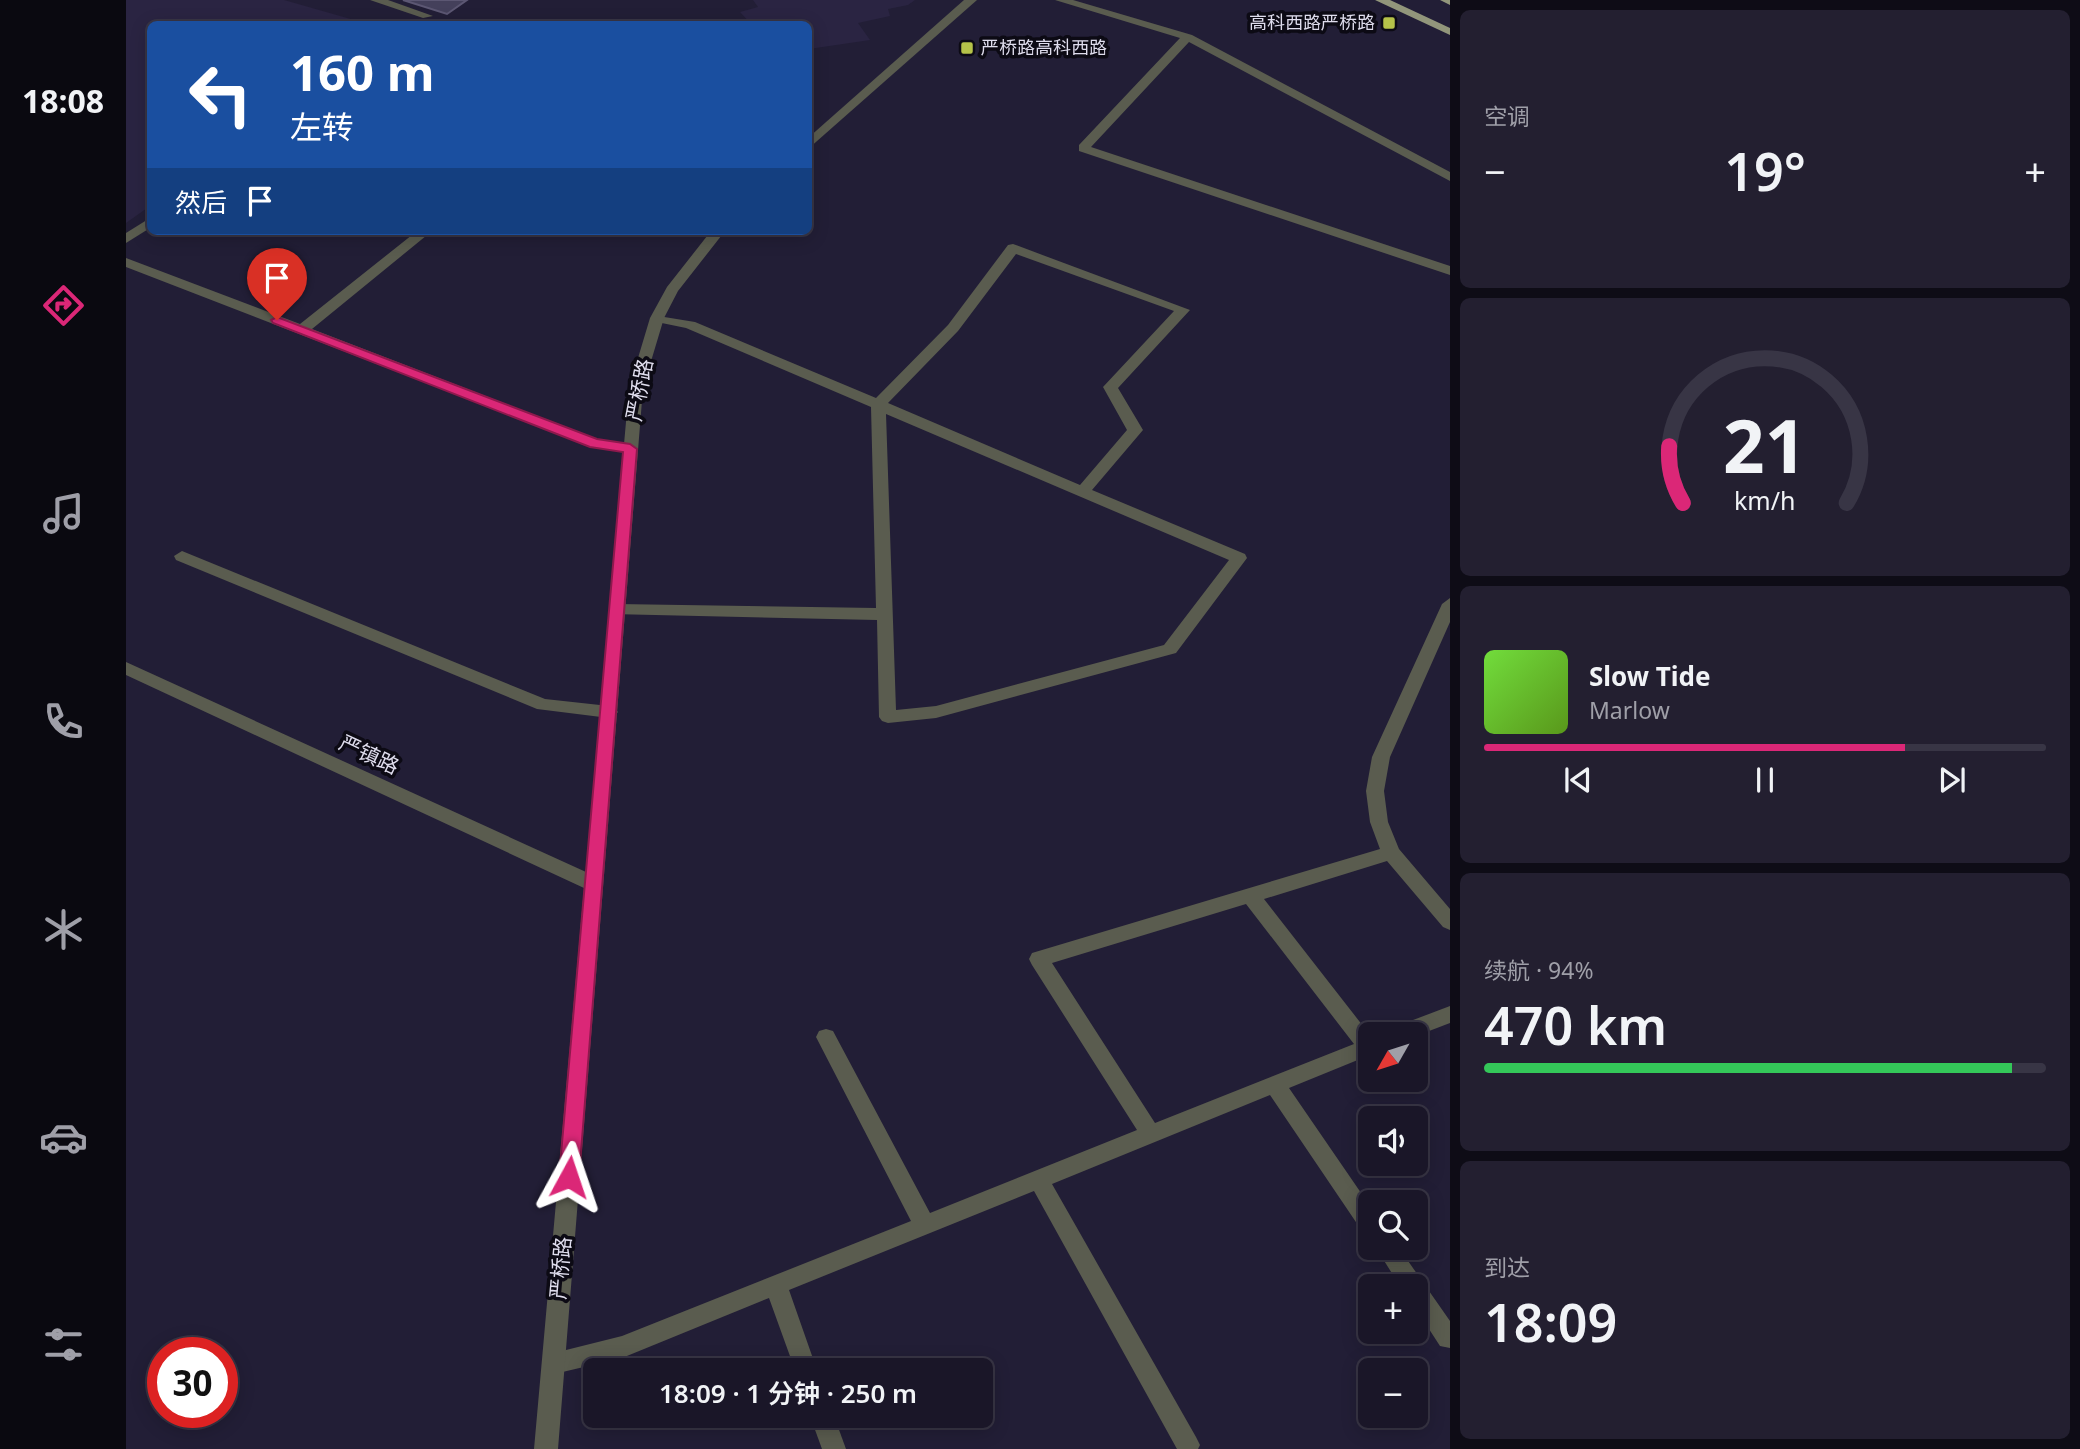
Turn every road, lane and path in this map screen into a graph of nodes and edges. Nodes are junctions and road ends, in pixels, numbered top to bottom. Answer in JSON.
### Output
{"nodes":[{"id":1,"x":376,"y":0,"type":"edge"},
{"id":2,"x":971,"y":0,"type":"edge"},
{"id":3,"x":1061,"y":0,"type":"edge"},
{"id":4,"x":1381,"y":0,"type":"edge"},
{"id":5,"x":427,"y":16,"type":"dead end"},
{"id":6,"x":1450,"y":32,"type":"edge"},
{"id":7,"x":1188,"y":37,"type":"junction"},
{"id":8,"x":812,"y":141,"type":"edge"},
{"id":9,"x":1450,"y":177,"type":"edge"},
{"id":10,"x":147,"y":224,"type":"edge"},
{"id":11,"x":420,"y":235,"type":"edge"},
{"id":12,"x":715,"y":235,"type":"edge"},
{"id":13,"x":126,"y":239,"type":"edge"},
{"id":14,"x":126,"y":262,"type":"edge"},
{"id":15,"x":1450,"y":271,"type":"edge"},
{"id":16,"x":657,"y":318,"type":"junction"},
{"id":17,"x":302,"y":330,"type":"junction"},
{"id":18,"x":878,"y":405,"type":"junction"},
{"id":19,"x":630,"y":449,"type":"junction"},
{"id":20,"x":1082,"y":492,"type":"junction"},
{"id":21,"x":182,"y":556,"type":"dead end"},
{"id":22,"x":1450,"y":604,"type":"edge"},
{"id":23,"x":617,"y":610,"type":"junction"},
{"id":24,"x":885,"y":614,"type":"junction"},
{"id":25,"x":126,"y":668,"type":"edge"},
{"id":26,"x":609,"y":712,"type":"junction"},
{"id":27,"x":1391,"y":853,"type":"junction"},
{"id":28,"x":593,"y":884,"type":"junction"},
{"id":29,"x":1250,"y":895,"type":"junction"},
{"id":30,"x":1450,"y":922,"type":"edge"},
{"id":31,"x":1450,"y":1014,"type":"edge"},
{"id":32,"x":1428,"y":1023,"type":"edge"},
{"id":33,"x":1358,"y":1032,"type":"edge"},
{"id":34,"x":826,"y":1037,"type":"dead end"},
{"id":35,"x":1358,"y":1051,"type":"edge"},
{"id":36,"x":1275,"y":1085,"type":"junction"},
{"id":37,"x":1151,"y":1135,"type":"junction"},
{"id":38,"x":1039,"y":1180,"type":"junction"},
{"id":39,"x":1358,"y":1206,"type":"edge"},
{"id":40,"x":925,"y":1226,"type":"junction"},
{"id":41,"x":776,"y":1286,"type":"junction"},
{"id":42,"x":1428,"y":1309,"type":"edge"},
{"id":43,"x":1448,"y":1338,"type":"edge"},
{"id":44,"x":802,"y":1358,"type":"edge"},
{"id":45,"x":554,"y":1363,"type":"junction"},
{"id":46,"x":826,"y":1428,"type":"edge"},
{"id":47,"x":1188,"y":1445,"type":"dead end"},
{"id":48,"x":546,"y":1449,"type":"edge"},
{"id":49,"x":834,"y":1449,"type":"edge"}],
"edges":[{"from":1,"to":5,"type":"street"},
{"from":2,"to":8,"type":"street"},
{"from":3,"to":7,"type":"street"},
{"from":4,"to":6,"type":"main road"},
{"from":7,"to":9,"type":"street"},
{"from":7,"to":15,"type":"street"},
{"from":10,"to":13,"type":"street"},
{"from":11,"to":17,"type":"street"},
{"from":12,"to":16,"type":"street","name":"严桥路"},
{"from":14,"to":17,"type":"street"},
{"from":16,"to":18,"type":"street"},
{"from":16,"to":19,"type":"street","name":"严桥路"},
{"from":17,"to":19,"type":"street"},
{"from":18,"to":20,"type":"street"},
{"from":18,"to":20,"type":"street"},
{"from":18,"to":24,"type":"street"},
{"from":19,"to":23,"type":"street","name":"严桥路"},
{"from":20,"to":24,"type":"street"},
{"from":21,"to":26,"type":"street"},
{"from":22,"to":27,"type":"street"},
{"from":23,"to":24,"type":"street"},
{"from":23,"to":26,"type":"street","name":"严桥路"},
{"from":25,"to":28,"type":"street","name":"严镇路"},
{"from":26,"to":28,"type":"street","name":"严桥路"},
{"from":27,"to":29,"type":"street"},
{"from":27,"to":30,"type":"street"},
{"from":28,"to":45,"type":"street","name":"严桥路"},
{"from":29,"to":33,"type":"street"},
{"from":29,"to":37,"type":"street"},
{"from":31,"to":32,"type":"street"},
{"from":34,"to":40,"type":"street"},
{"from":35,"to":36,"type":"street"},
{"from":36,"to":37,"type":"street"},
{"from":36,"to":39,"type":"street"},
{"from":37,"to":38,"type":"street"},
{"from":38,"to":40,"type":"street"},
{"from":38,"to":47,"type":"street"},
{"from":40,"to":41,"type":"street"},
{"from":41,"to":44,"type":"street"},
{"from":41,"to":45,"type":"street"},
{"from":42,"to":43,"type":"street"},
{"from":45,"to":48,"type":"street","name":"严桥路"},
{"from":46,"to":49,"type":"street"}]}
